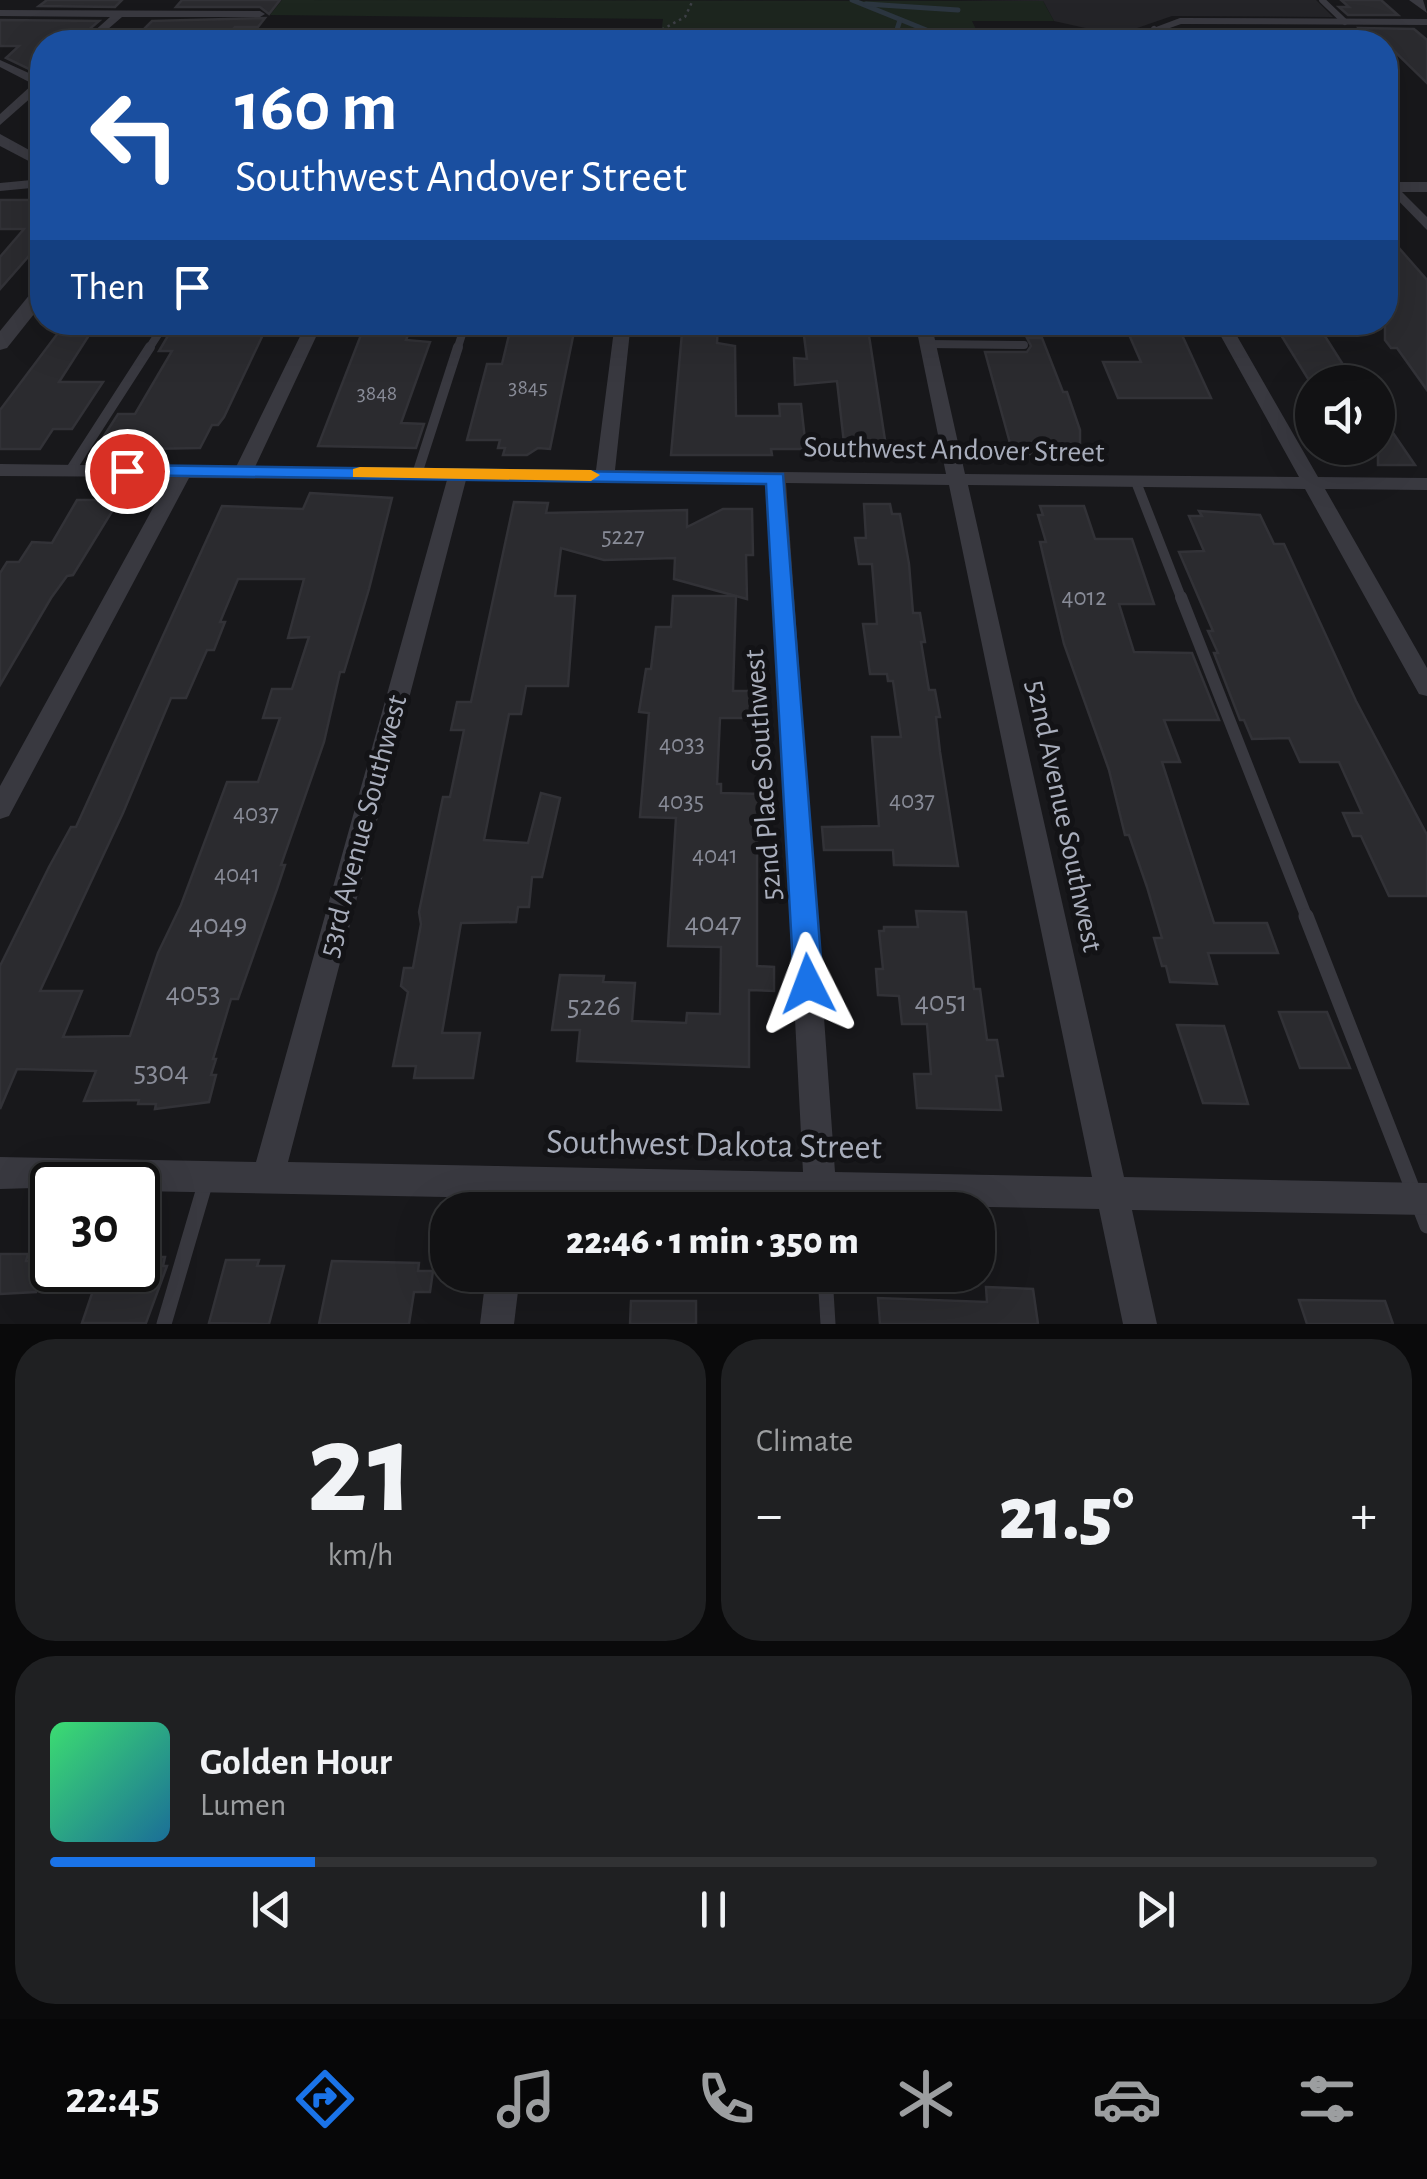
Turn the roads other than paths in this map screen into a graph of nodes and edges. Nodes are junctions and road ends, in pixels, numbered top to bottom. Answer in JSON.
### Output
{"nodes":[{"id":1,"x":22,"y":0,"type":"edge"},
{"id":2,"x":152,"y":0,"type":"edge"},
{"id":3,"x":1322,"y":0,"type":"edge"},
{"id":4,"x":1415,"y":0,"type":"edge"},
{"id":5,"x":1427,"y":10,"type":"edge"},
{"id":6,"x":5,"y":13,"type":"edge"},
{"id":7,"x":120,"y":13,"type":"junction"},
{"id":8,"x":134,"y":13,"type":"junction"},
{"id":9,"x":260,"y":14,"type":"dead end"},
{"id":10,"x":1242,"y":21,"type":"junction"},
{"id":11,"x":1345,"y":22,"type":"junction"},
{"id":12,"x":1427,"y":22,"type":"edge"},
{"id":13,"x":1154,"y":29,"type":"edge"},
{"id":14,"x":101,"y":30,"type":"edge"},
{"id":15,"x":1250,"y":30,"type":"edge"},
{"id":16,"x":0,"y":63,"type":"edge"},
{"id":17,"x":30,"y":77,"type":"edge"},
{"id":18,"x":30,"y":94,"type":"edge"},
{"id":19,"x":0,"y":121,"type":"edge"},
{"id":20,"x":0,"y":139,"type":"edge"},
{"id":21,"x":30,"y":156,"type":"edge"},
{"id":22,"x":30,"y":184,"type":"edge"},
{"id":23,"x":1398,"y":185,"type":"edge"},
{"id":24,"x":0,"y":187,"type":"edge"},
{"id":25,"x":1427,"y":187,"type":"edge"},
{"id":26,"x":1398,"y":196,"type":"edge"},
{"id":27,"x":1427,"y":226,"type":"edge"},
{"id":28,"x":30,"y":302,"type":"edge"},
{"id":29,"x":10,"y":319,"type":"edge"},
{"id":30,"x":158,"y":335,"type":"edge"},
{"id":31,"x":309,"y":335,"type":"edge"},
{"id":32,"x":462,"y":335,"type":"edge"},
{"id":33,"x":621,"y":335,"type":"edge"},
{"id":34,"x":926,"y":335,"type":"edge"},
{"id":35,"x":942,"y":335,"type":"edge"},
{"id":36,"x":1229,"y":335,"type":"edge"},
{"id":37,"x":0,"y":344,"type":"edge"},
{"id":38,"x":1024,"y":345,"type":"dead end"},
{"id":39,"x":0,"y":470,"type":"edge"},
{"id":40,"x":70,"y":470,"type":"junction"},
{"id":41,"x":182,"y":472,"type":"junction"},
{"id":42,"x":243,"y":472,"type":"junction"},
{"id":43,"x":417,"y":474,"type":"junction"},
{"id":44,"x":458,"y":474,"type":"junction"},
{"id":45,"x":605,"y":476,"type":"junction"},
{"id":46,"x":776,"y":478,"type":"junction"},
{"id":47,"x":960,"y":481,"type":"junction"},
{"id":48,"x":1136,"y":482,"type":"junction"},
{"id":49,"x":1312,"y":483,"type":"junction"},
{"id":50,"x":1427,"y":484,"type":"edge"},
{"id":51,"x":1427,"y":688,"type":"edge"},
{"id":52,"x":0,"y":809,"type":"edge"},
{"id":53,"x":0,"y":1174,"type":"edge"},
{"id":54,"x":207,"y":1177,"type":"junction"},
{"id":55,"x":268,"y":1178,"type":"junction"},
{"id":56,"x":459,"y":1192,"type":"edge"},
{"id":57,"x":821,"y":1192,"type":"edge"},
{"id":58,"x":1111,"y":1192,"type":"junction"},
{"id":59,"x":995,"y":1195,"type":"edge"},
{"id":60,"x":1423,"y":1208,"type":"edge"},
{"id":61,"x":501,"y":1292,"type":"edge"},
{"id":62,"x":827,"y":1292,"type":"edge"},
{"id":63,"x":164,"y":1324,"type":"edge"},
{"id":64,"x":497,"y":1324,"type":"edge"},
{"id":65,"x":828,"y":1324,"type":"edge"},
{"id":66,"x":1140,"y":1324,"type":"edge"}],
"edges":[{"from":1,"to":6,"type":"street"},
{"from":2,"to":8,"type":"street"},
{"from":3,"to":11,"type":"lane"},
{"from":4,"to":5,"type":"street"},
{"from":6,"to":7,"type":"street"},
{"from":7,"to":8,"type":"street"},
{"from":7,"to":14,"type":"street"},
{"from":8,"to":9,"type":"street"},
{"from":10,"to":11,"type":"street"},
{"from":10,"to":13,"type":"street"},
{"from":10,"to":15,"type":"street"},
{"from":11,"to":12,"type":"street"},
{"from":16,"to":17,"type":"street"},
{"from":18,"to":19,"type":"street"},
{"from":20,"to":21,"type":"street"},
{"from":22,"to":24,"type":"street"},
{"from":23,"to":25,"type":"street"},
{"from":26,"to":27,"type":"street"},
{"from":28,"to":29,"type":"street"},
{"from":29,"to":37,"type":"street"},
{"from":30,"to":40,"type":"lane"},
{"from":31,"to":42,"type":"street"},
{"from":32,"to":43,"type":"lane"},
{"from":33,"to":45,"type":"street"},
{"from":34,"to":47,"type":"street","name":"52nd Avenue Southwest"},
{"from":35,"to":38,"type":"lane"},
{"from":36,"to":49,"type":"street"},
{"from":39,"to":40,"type":"street","name":"Southwest Andover Street"},
{"from":40,"to":41,"type":"street","name":"Southwest Andover Street"},
{"from":41,"to":42,"type":"street","name":"Southwest Andover Street"},
{"from":41,"to":52,"type":"street"},
{"from":42,"to":43,"type":"street","name":"Southwest Andover Street"},
{"from":43,"to":44,"type":"street","name":"Southwest Andover Street"},
{"from":44,"to":45,"type":"street","name":"Southwest Andover Street"},
{"from":44,"to":55,"type":"street","name":"53rd Avenue Southwest"},
{"from":45,"to":46,"type":"street","name":"Southwest Andover Street"},
{"from":46,"to":47,"type":"street","name":"Southwest Andover Street"},
{"from":46,"to":57,"type":"street","name":"52nd Place Southwest"},
{"from":47,"to":48,"type":"street","name":"Southwest Andover Street"},
{"from":47,"to":58,"type":"street","name":"52nd Avenue Southwest"},
{"from":48,"to":49,"type":"street","name":"Southwest Andover Street"},
{"from":48,"to":60,"type":"lane"},
{"from":49,"to":50,"type":"street","name":"Southwest Andover Street"},
{"from":49,"to":51,"type":"street"},
{"from":53,"to":54,"type":"street","name":"Southwest Dakota Street"},
{"from":54,"to":55,"type":"street","name":"Southwest Dakota Street"},
{"from":54,"to":63,"type":"lane"},
{"from":55,"to":56,"type":"street","name":"Southwest Dakota Street"},
{"from":58,"to":59,"type":"street","name":"Southwest Dakota Street"},
{"from":58,"to":60,"type":"street","name":"Southwest Dakota Street"},
{"from":58,"to":66,"type":"street","name":"52nd Avenue Southwest"},
{"from":61,"to":64,"type":"street"},
{"from":62,"to":65,"type":"lane"}]}
